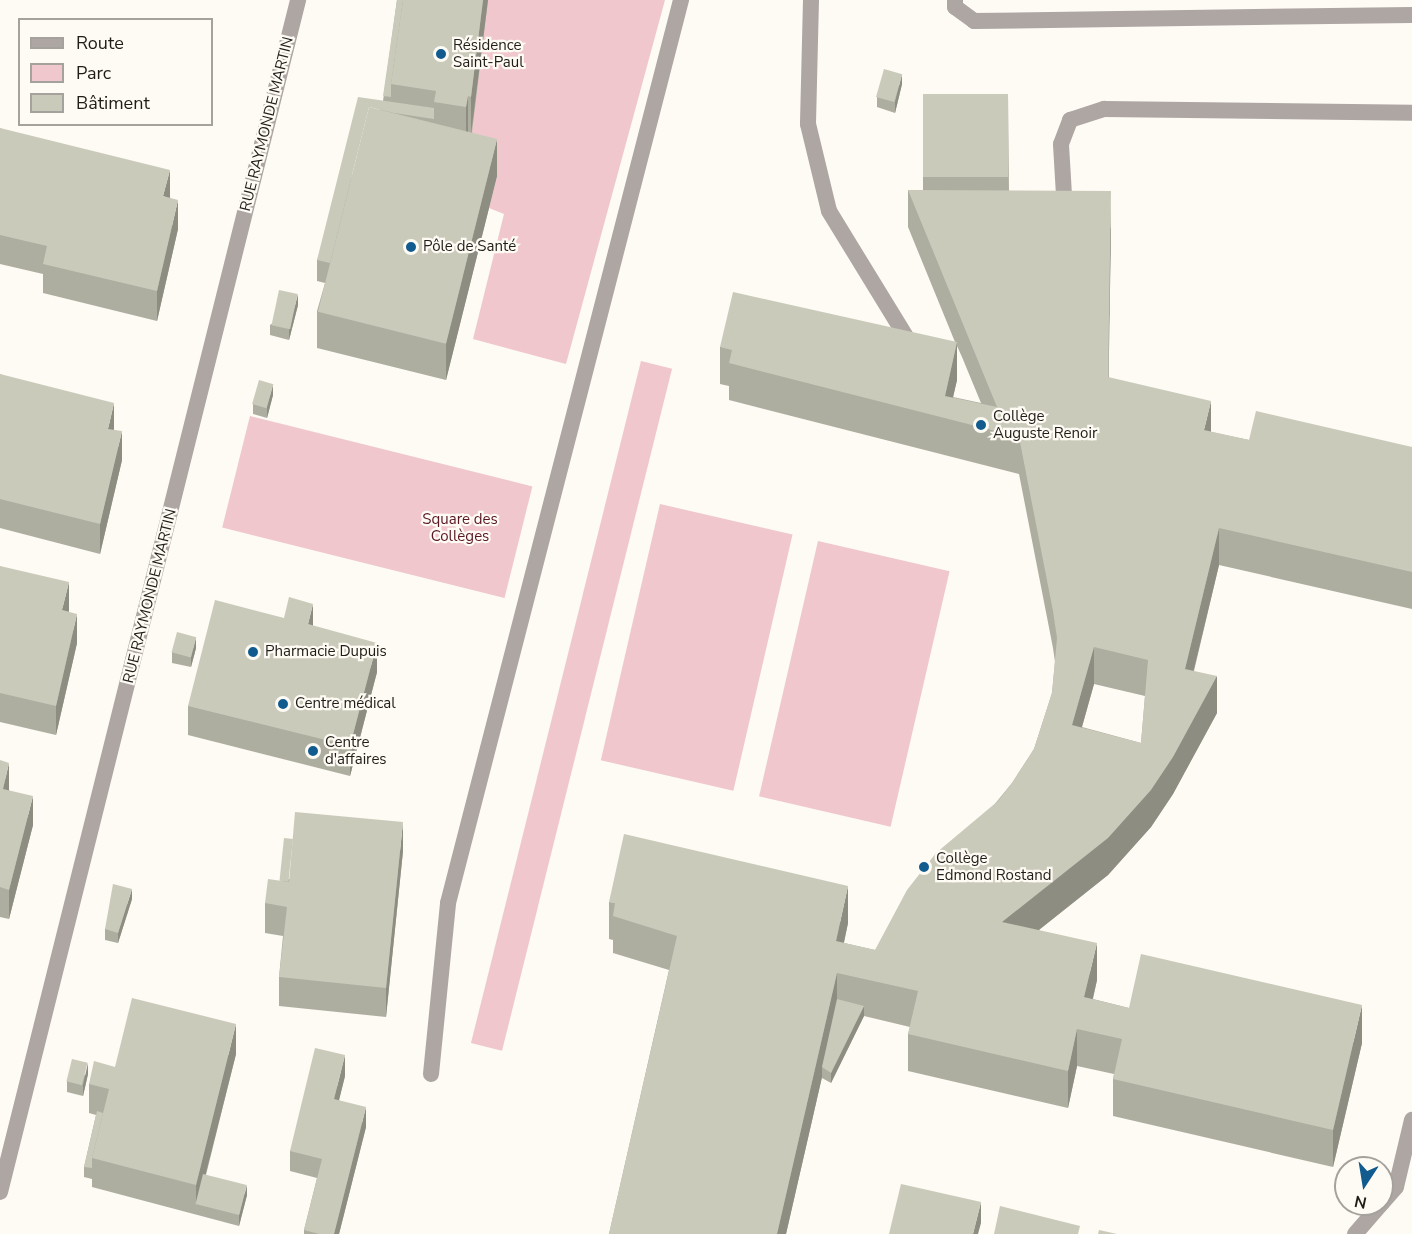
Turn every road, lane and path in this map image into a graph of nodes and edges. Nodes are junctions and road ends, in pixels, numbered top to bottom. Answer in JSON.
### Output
{"nodes":[{"id":1,"x":298,"y":0,"type":"edge"},
{"id":2,"x":681,"y":0,"type":"edge"},
{"id":3,"x":811,"y":0,"type":"edge"},
{"id":4,"x":955,"y":0,"type":"edge"},
{"id":5,"x":1412,"y":15,"type":"edge"},
{"id":6,"x":1412,"y":113,"type":"edge"},
{"id":7,"x":1065,"y":212,"type":"edge"},
{"id":8,"x":923,"y":363,"type":"edge"},
{"id":9,"x":431,"y":1074,"type":"dead end"},
{"id":10,"x":1412,"y":1120,"type":"edge"},
{"id":11,"x":1394,"y":1189,"type":"edge"},
{"id":12,"x":0,"y":1192,"type":"edge"},
{"id":13,"x":1370,"y":1216,"type":"edge"},
{"id":14,"x":1355,"y":1234,"type":"edge"}],
"edges":[{"from":1,"to":12,"type":"street","name":"RUE RAYMONDE MARTIN"},
{"from":2,"to":9,"type":"street"},
{"from":3,"to":8,"type":"street"},
{"from":4,"to":5,"type":"street"},
{"from":6,"to":7,"type":"street"},
{"from":10,"to":11,"type":"street"},
{"from":13,"to":14,"type":"street"}]}
